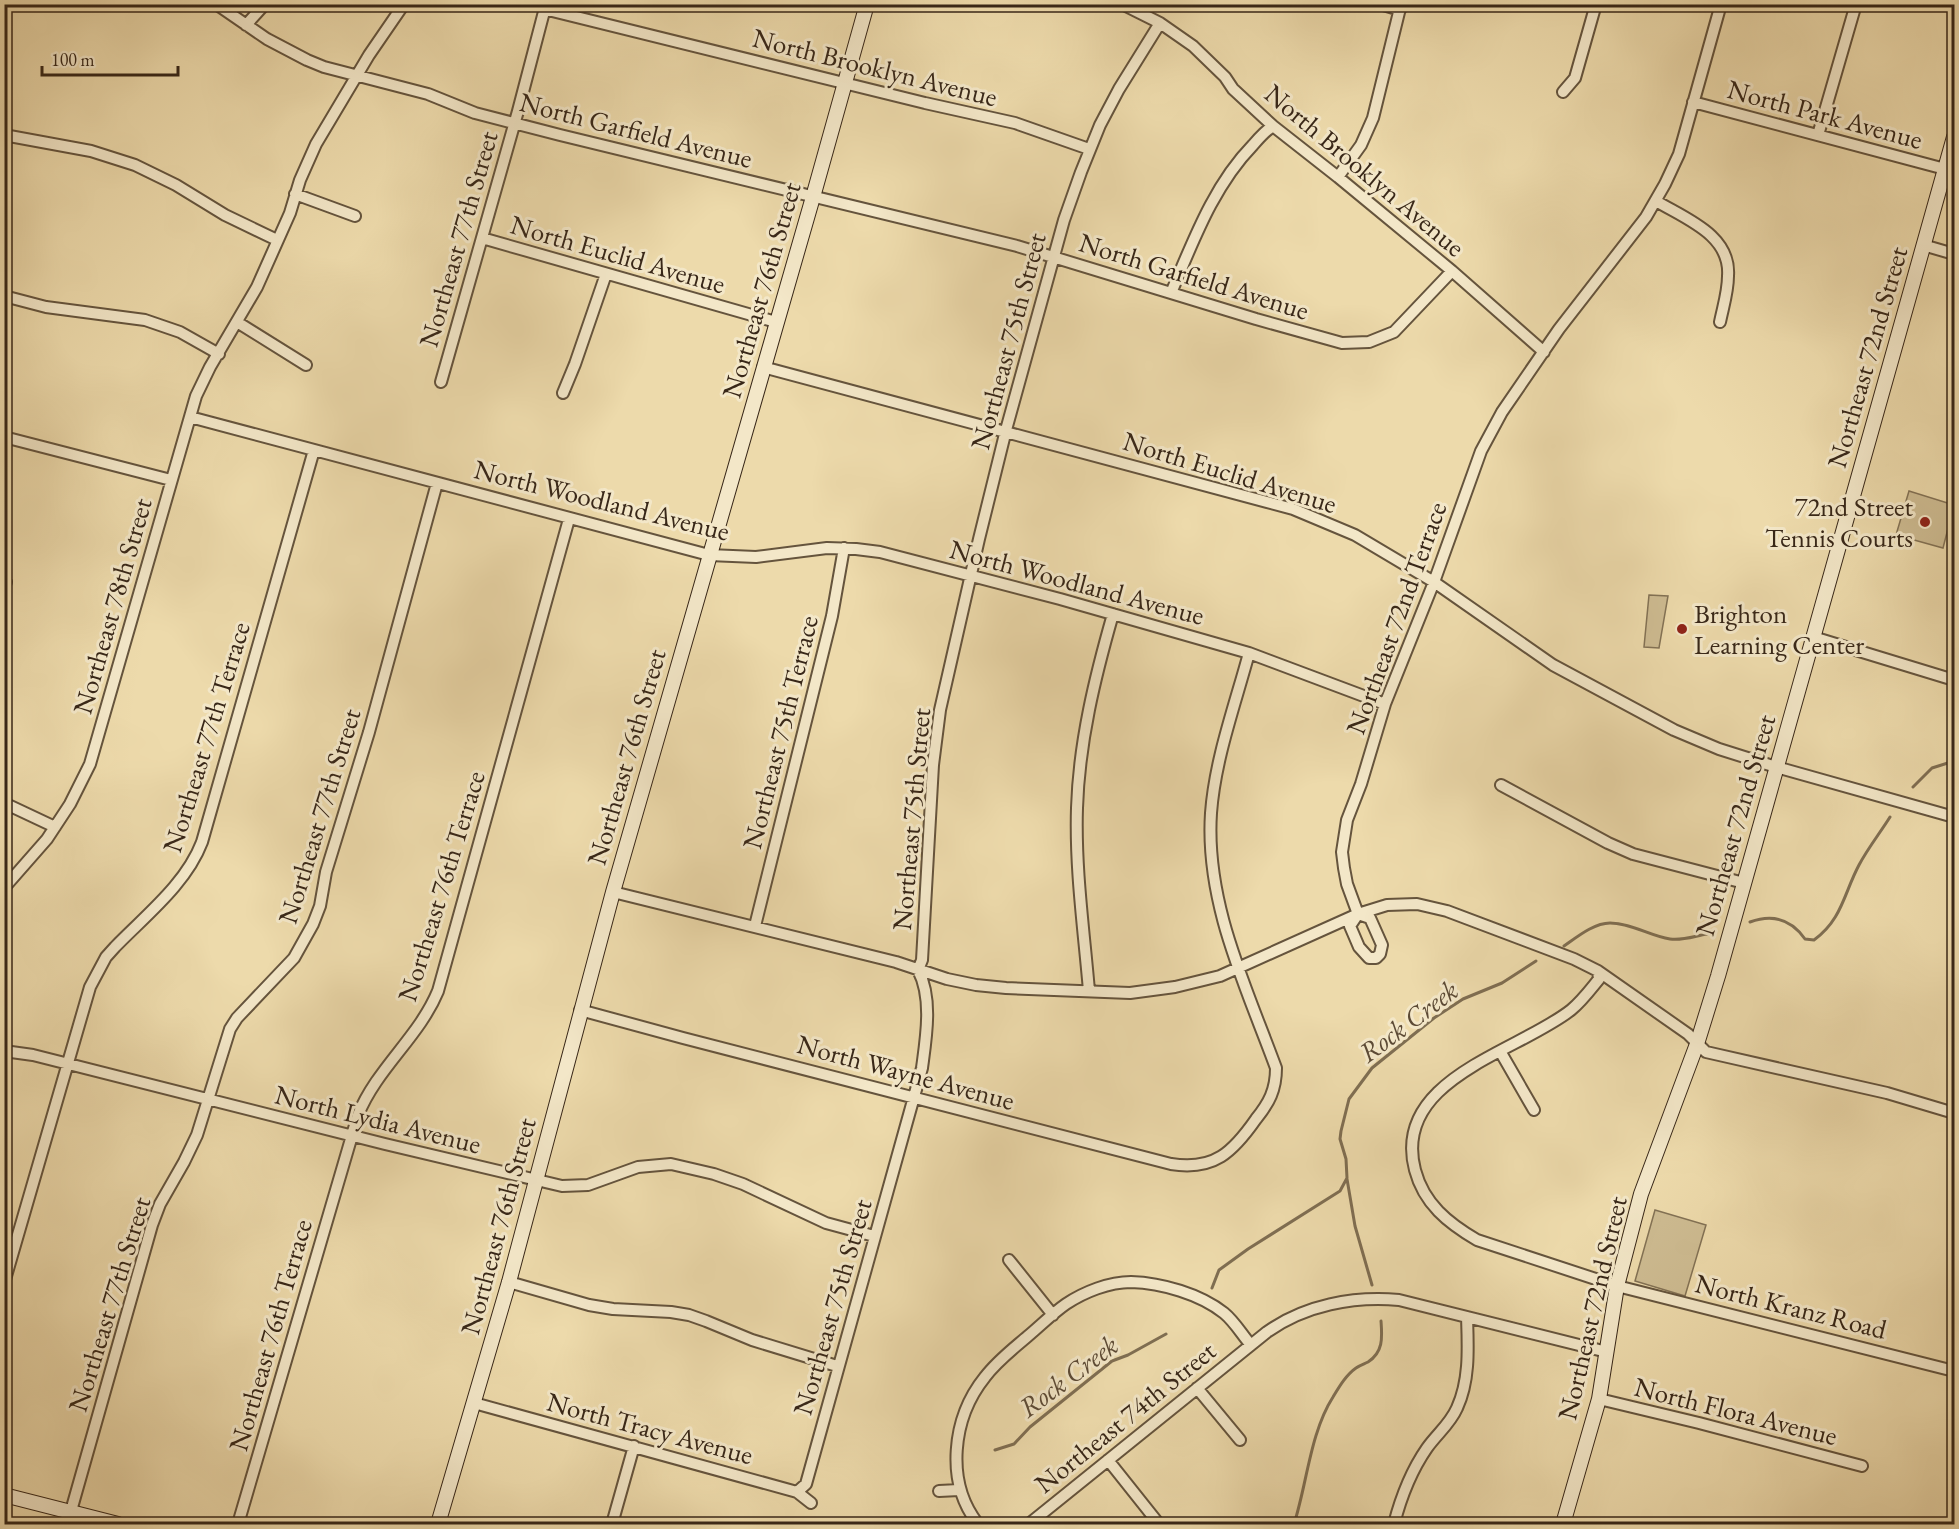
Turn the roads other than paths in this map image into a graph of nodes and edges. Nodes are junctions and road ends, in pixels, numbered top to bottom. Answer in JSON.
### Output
{"nodes":[{"id":1,"x":216,"y":4,"type":"edge"},
{"id":2,"x":265,"y":4,"type":"edge"},
{"id":3,"x":404,"y":4,"type":"edge"},
{"id":4,"x":867,"y":4,"type":"edge"},
{"id":5,"x":1122,"y":4,"type":"edge"},
{"id":6,"x":1380,"y":4,"type":"edge"},
{"id":7,"x":1596,"y":4,"type":"edge"},
{"id":8,"x":1721,"y":4,"type":"edge"},
{"id":9,"x":1856,"y":4,"type":"edge"},
{"id":10,"x":545,"y":7,"type":"edge"},
{"id":11,"x":1401,"y":7,"type":"edge"},
{"id":12,"x":1160,"y":23,"type":"junction"},
{"id":13,"x":246,"y":25,"type":"junction"},
{"id":14,"x":357,"y":75,"type":"junction"},
{"id":15,"x":844,"y":83,"type":"junction"},
{"id":16,"x":1563,"y":92,"type":"dead end"},
{"id":17,"x":1693,"y":102,"type":"junction"},
{"id":18,"x":515,"y":123,"type":"junction"},
{"id":19,"x":1273,"y":126,"type":"junction"},
{"id":20,"x":4,"y":135,"type":"edge"},
{"id":21,"x":1818,"y":135,"type":"junction"},
{"id":22,"x":1954,"y":138,"type":"edge"},
{"id":23,"x":1089,"y":149,"type":"junction"},
{"id":24,"x":1945,"y":169,"type":"junction"},
{"id":25,"x":1338,"y":177,"type":"junction"},
{"id":26,"x":295,"y":194,"type":"junction"},
{"id":27,"x":813,"y":197,"type":"junction"},
{"id":28,"x":1656,"y":201,"type":"junction"},
{"id":29,"x":355,"y":216,"type":"dead end"},
{"id":30,"x":482,"y":238,"type":"junction"},
{"id":31,"x":277,"y":240,"type":"junction"},
{"id":32,"x":1923,"y":245,"type":"junction"},
{"id":33,"x":1954,"y":254,"type":"edge"},
{"id":34,"x":1054,"y":257,"type":"junction"},
{"id":35,"x":1452,"y":271,"type":"junction"},
{"id":36,"x":606,"y":274,"type":"junction"},
{"id":37,"x":1171,"y":293,"type":"junction"},
{"id":38,"x":4,"y":296,"type":"edge"},
{"id":39,"x":237,"y":322,"type":"junction"},
{"id":40,"x":776,"y":322,"type":"junction"},
{"id":41,"x":1720,"y":322,"type":"dead end"},
{"id":42,"x":1544,"y":352,"type":"junction"},
{"id":43,"x":219,"y":354,"type":"junction"},
{"id":44,"x":306,"y":365,"type":"dead end"},
{"id":45,"x":763,"y":367,"type":"junction"},
{"id":46,"x":441,"y":381,"type":"dead end"},
{"id":47,"x":563,"y":393,"type":"dead end"},
{"id":48,"x":190,"y":417,"type":"junction"},
{"id":49,"x":1006,"y":430,"type":"junction"},
{"id":50,"x":4,"y":437,"type":"edge"},
{"id":51,"x":315,"y":450,"type":"junction"},
{"id":52,"x":171,"y":480,"type":"junction"},
{"id":53,"x":437,"y":483,"type":"junction"},
{"id":54,"x":569,"y":519,"type":"junction"},
{"id":55,"x":844,"y":548,"type":"junction"},
{"id":56,"x":709,"y":555,"type":"junction"},
{"id":57,"x":971,"y":576,"type":"junction"},
{"id":58,"x":1434,"y":582,"type":"junction"},
{"id":59,"x":1113,"y":614,"type":"junction"},
{"id":60,"x":1813,"y":637,"type":"junction"},
{"id":61,"x":1249,"y":653,"type":"junction"},
{"id":62,"x":1954,"y":680,"type":"edge"},
{"id":63,"x":1385,"y":704,"type":"junction"},
{"id":64,"x":1776,"y":768,"type":"junction"},
{"id":65,"x":1502,"y":785,"type":"dead end"},
{"id":66,"x":4,"y":803,"type":"edge"},
{"id":67,"x":1954,"y":817,"type":"edge"},
{"id":68,"x":55,"y":827,"type":"junction"},
{"id":69,"x":1744,"y":884,"type":"junction"},
{"id":70,"x":4,"y":888,"type":"edge"},
{"id":71,"x":613,"y":892,"type":"junction"},
{"id":72,"x":1358,"y":914,"type":"junction"},
{"id":73,"x":755,"y":926,"type":"junction"},
{"id":74,"x":1240,"y":968,"type":"junction"},
{"id":75,"x":918,"y":970,"type":"junction"},
{"id":76,"x":1598,"y":971,"type":"junction"},
{"id":77,"x":1089,"y":991,"type":"junction"},
{"id":78,"x":580,"y":1010,"type":"junction"},
{"id":79,"x":1697,"y":1044,"type":"junction"},
{"id":80,"x":4,"y":1051,"type":"edge"},
{"id":81,"x":1500,"y":1051,"type":"junction"},
{"id":82,"x":67,"y":1064,"type":"junction"},
{"id":83,"x":915,"y":1097,"type":"junction"},
{"id":84,"x":208,"y":1100,"type":"junction"},
{"id":85,"x":1534,"y":1110,"type":"dead end"},
{"id":86,"x":1954,"y":1113,"type":"edge"},
{"id":87,"x":351,"y":1136,"type":"junction"},
{"id":88,"x":535,"y":1180,"type":"junction"},
{"id":89,"x":874,"y":1236,"type":"junction"},
{"id":90,"x":1010,"y":1260,"type":"dead end"},
{"id":91,"x":509,"y":1282,"type":"junction"},
{"id":92,"x":4,"y":1283,"type":"edge"},
{"id":93,"x":1617,"y":1286,"type":"junction"},
{"id":94,"x":1053,"y":1315,"type":"junction"},
{"id":95,"x":1467,"y":1317,"type":"junction"},
{"id":96,"x":1251,"y":1345,"type":"junction"},
{"id":97,"x":1607,"y":1352,"type":"junction"},
{"id":98,"x":837,"y":1366,"type":"junction"},
{"id":99,"x":1954,"y":1371,"type":"edge"},
{"id":100,"x":1197,"y":1388,"type":"junction"},
{"id":101,"x":1599,"y":1399,"type":"junction"},
{"id":102,"x":474,"y":1403,"type":"junction"},
{"id":103,"x":1240,"y":1440,"type":"dead end"},
{"id":104,"x":634,"y":1446,"type":"junction"},
{"id":105,"x":1108,"y":1460,"type":"junction"},
{"id":106,"x":1862,"y":1466,"type":"dead end"},
{"id":107,"x":959,"y":1490,"type":"junction"},
{"id":108,"x":939,"y":1491,"type":"dead end"},
{"id":109,"x":797,"y":1492,"type":"junction"},
{"id":110,"x":4,"y":1495,"type":"edge"},
{"id":111,"x":811,"y":1503,"type":"dead end"},
{"id":112,"x":71,"y":1511,"type":"junction"},
{"id":113,"x":118,"y":1524,"type":"edge"},
{"id":114,"x":238,"y":1524,"type":"edge"},
{"id":115,"x":438,"y":1524,"type":"edge"},
{"id":116,"x":612,"y":1524,"type":"edge"},
{"id":117,"x":978,"y":1524,"type":"edge"},
{"id":118,"x":1029,"y":1524,"type":"edge"},
{"id":119,"x":1159,"y":1524,"type":"edge"},
{"id":120,"x":1394,"y":1524,"type":"edge"},
{"id":121,"x":1563,"y":1524,"type":"edge"}],
"edges":[{"from":1,"to":13,"type":"street","name":"North Garfield Avenue"},
{"from":2,"to":13,"type":"street"},
{"from":3,"to":14,"type":"street","name":"Northeast 78th Street"},
{"from":4,"to":15,"type":"street","name":"Northeast 76th Street"},
{"from":5,"to":12,"type":"street","name":"North Brooklyn Avenue"},
{"from":6,"to":11,"type":"street"},
{"from":7,"to":16,"type":"street"},
{"from":8,"to":17,"type":"street","name":"Northeast 72nd Terrace"},
{"from":9,"to":21,"type":"street"},
{"from":10,"to":15,"type":"street","name":"North Brooklyn Avenue"},
{"from":10,"to":18,"type":"street","name":"Northeast 77th Street"},
{"from":11,"to":25,"type":"street"},
{"from":12,"to":19,"type":"street","name":"North Brooklyn Avenue"},
{"from":12,"to":23,"type":"street","name":"Northeast 75th Street"},
{"from":13,"to":14,"type":"street","name":"North Garfield Avenue"},
{"from":14,"to":18,"type":"street","name":"North Garfield Avenue"},
{"from":14,"to":26,"type":"street","name":"Northeast 78th Street"},
{"from":15,"to":23,"type":"street","name":"North Brooklyn Avenue"},
{"from":15,"to":27,"type":"street","name":"Northeast 76th Street"},
{"from":17,"to":21,"type":"street","name":"North Park Avenue"},
{"from":17,"to":28,"type":"street","name":"Northeast 72nd Terrace"},
{"from":18,"to":27,"type":"street","name":"North Garfield Avenue"},
{"from":18,"to":30,"type":"street","name":"Northeast 77th Street"},
{"from":19,"to":25,"type":"street","name":"North Brooklyn Avenue"},
{"from":19,"to":37,"type":"street"},
{"from":20,"to":31,"type":"street"},
{"from":21,"to":24,"type":"street","name":"North Park Avenue"},
{"from":22,"to":24,"type":"street","name":"Northeast 72nd Street"},
{"from":23,"to":34,"type":"street","name":"Northeast 75th Street"},
{"from":24,"to":32,"type":"street","name":"Northeast 72nd Street"},
{"from":25,"to":35,"type":"street","name":"North Brooklyn Avenue"},
{"from":26,"to":29,"type":"street"},
{"from":26,"to":31,"type":"street","name":"Northeast 78th Street"},
{"from":27,"to":34,"type":"street","name":"North Garfield Avenue"},
{"from":27,"to":40,"type":"street","name":"Northeast 76th Street"},
{"from":28,"to":41,"type":"street"},
{"from":28,"to":42,"type":"street","name":"Northeast 72nd Terrace"},
{"from":30,"to":36,"type":"street","name":"North Euclid Avenue"},
{"from":30,"to":46,"type":"street","name":"Northeast 77th Street"},
{"from":31,"to":39,"type":"street","name":"Northeast 78th Street"},
{"from":32,"to":33,"type":"street"},
{"from":32,"to":60,"type":"street","name":"Northeast 72nd Street"},
{"from":34,"to":37,"type":"street","name":"North Garfield Avenue"},
{"from":34,"to":49,"type":"street","name":"Northeast 75th Street"},
{"from":35,"to":37,"type":"street","name":"North Garfield Avenue"},
{"from":35,"to":42,"type":"street","name":"North Brooklyn Avenue"},
{"from":36,"to":40,"type":"street","name":"North Euclid Avenue"},
{"from":36,"to":47,"type":"street"},
{"from":38,"to":43,"type":"street"},
{"from":39,"to":43,"type":"street","name":"Northeast 78th Street"},
{"from":39,"to":44,"type":"street"},
{"from":40,"to":45,"type":"street","name":"Northeast 76th Street"},
{"from":42,"to":58,"type":"street","name":"Northeast 72nd Terrace"},
{"from":43,"to":48,"type":"street","name":"Northeast 78th Street"},
{"from":45,"to":49,"type":"street","name":"North Euclid Avenue"},
{"from":45,"to":56,"type":"street","name":"Northeast 76th Street"},
{"from":48,"to":51,"type":"street","name":"North Woodland Avenue"},
{"from":48,"to":52,"type":"street","name":"Northeast 78th Street"},
{"from":49,"to":57,"type":"street","name":"Northeast 75th Street"},
{"from":49,"to":58,"type":"street","name":"North Euclid Avenue"},
{"from":50,"to":52,"type":"street"},
{"from":51,"to":53,"type":"street","name":"North Woodland Avenue"},
{"from":51,"to":82,"type":"street","name":"Northeast 77th Terrace"},
{"from":52,"to":68,"type":"street","name":"Northeast 78th Street"},
{"from":53,"to":54,"type":"street","name":"North Woodland Avenue"},
{"from":53,"to":84,"type":"street","name":"Northeast 77th Street"},
{"from":54,"to":56,"type":"street","name":"North Woodland Avenue"},
{"from":54,"to":87,"type":"street","name":"Northeast 76th Terrace"},
{"from":55,"to":56,"type":"street","name":"North Woodland Avenue"},
{"from":55,"to":57,"type":"street","name":"North Woodland Avenue"},
{"from":55,"to":73,"type":"street","name":"Northeast 75th Terrace"},
{"from":56,"to":71,"type":"street","name":"Northeast 76th Street"},
{"from":57,"to":59,"type":"street","name":"North Woodland Avenue"},
{"from":57,"to":75,"type":"street","name":"Northeast 75th Street"},
{"from":58,"to":63,"type":"street","name":"Northeast 72nd Terrace"},
{"from":58,"to":64,"type":"street","name":"North Euclid Avenue"},
{"from":59,"to":61,"type":"street","name":"North Woodland Avenue"},
{"from":59,"to":77,"type":"street"},
{"from":60,"to":62,"type":"street"},
{"from":60,"to":64,"type":"street","name":"Northeast 72nd Street"},
{"from":61,"to":63,"type":"street","name":"North Woodland Avenue"},
{"from":61,"to":74,"type":"street"},
{"from":63,"to":72,"type":"street","name":"Northeast 72nd Terrace"},
{"from":64,"to":67,"type":"street"},
{"from":64,"to":69,"type":"street","name":"Northeast 72nd Street"},
{"from":65,"to":69,"type":"street"},
{"from":66,"to":68,"type":"street"},
{"from":68,"to":70,"type":"street","name":"Northeast 78th Street"},
{"from":69,"to":79,"type":"street","name":"Northeast 72nd Street"},
{"from":71,"to":73,"type":"street"},
{"from":71,"to":78,"type":"street","name":"Northeast 76th Street"},
{"from":72,"to":74,"type":"street"},
{"from":72,"to":76,"type":"street"},
{"from":73,"to":75,"type":"street"},
{"from":74,"to":77,"type":"street"},
{"from":74,"to":83,"type":"street","name":"North Wayne Avenue"},
{"from":75,"to":77,"type":"street"},
{"from":75,"to":83,"type":"street","name":"Northeast 75th Street"},
{"from":76,"to":79,"type":"street"},
{"from":76,"to":81,"type":"street","name":"North Kranz Road"},
{"from":78,"to":83,"type":"street","name":"North Wayne Avenue"},
{"from":78,"to":88,"type":"street","name":"Northeast 76th Street"},
{"from":79,"to":86,"type":"street"},
{"from":79,"to":93,"type":"street","name":"Northeast 72nd Street"},
{"from":80,"to":82,"type":"street","name":"North Lydia Avenue"},
{"from":81,"to":85,"type":"street"},
{"from":81,"to":93,"type":"street","name":"North Kranz Road"},
{"from":82,"to":84,"type":"street","name":"North Lydia Avenue"},
{"from":82,"to":92,"type":"street","name":"Northeast 77th Terrace"},
{"from":83,"to":89,"type":"street","name":"Northeast 75th Street"},
{"from":84,"to":87,"type":"street","name":"North Lydia Avenue"},
{"from":84,"to":112,"type":"street","name":"Northeast 77th Street"},
{"from":87,"to":88,"type":"street","name":"North Lydia Avenue"},
{"from":87,"to":114,"type":"street","name":"Northeast 76th Terrace"},
{"from":88,"to":89,"type":"street","name":"North Lydia Avenue"},
{"from":88,"to":91,"type":"street","name":"Northeast 76th Street"},
{"from":89,"to":98,"type":"street","name":"Northeast 75th Street"},
{"from":90,"to":94,"type":"street"},
{"from":91,"to":98,"type":"street"},
{"from":91,"to":102,"type":"street","name":"Northeast 76th Street"},
{"from":93,"to":97,"type":"street","name":"Northeast 72nd Street"},
{"from":93,"to":99,"type":"street","name":"North Kranz Road"},
{"from":94,"to":96,"type":"street"},
{"from":94,"to":107,"type":"street"},
{"from":95,"to":96,"type":"street","name":"North Flora Avenue"},
{"from":95,"to":97,"type":"street","name":"North Flora Avenue"},
{"from":95,"to":120,"type":"street"},
{"from":96,"to":100,"type":"street","name":"Northeast 74th Street"},
{"from":97,"to":101,"type":"street","name":"Northeast 72nd Street"},
{"from":98,"to":109,"type":"street","name":"Northeast 75th Street"},
{"from":100,"to":103,"type":"street"},
{"from":100,"to":105,"type":"street","name":"Northeast 74th Street"},
{"from":101,"to":106,"type":"street","name":"North Flora Avenue"},
{"from":101,"to":121,"type":"street","name":"Northeast 72nd Street"},
{"from":102,"to":104,"type":"street","name":"North Tracy Avenue"},
{"from":102,"to":115,"type":"street","name":"Northeast 76th Street"},
{"from":104,"to":109,"type":"street","name":"North Tracy Avenue"},
{"from":104,"to":116,"type":"street"},
{"from":105,"to":118,"type":"street","name":"Northeast 74th Street"},
{"from":105,"to":119,"type":"street"},
{"from":107,"to":108,"type":"street"},
{"from":107,"to":117,"type":"street"},
{"from":109,"to":111,"type":"street","name":"North Tracy Avenue"},
{"from":110,"to":112,"type":"street"},
{"from":112,"to":113,"type":"street"}]}
